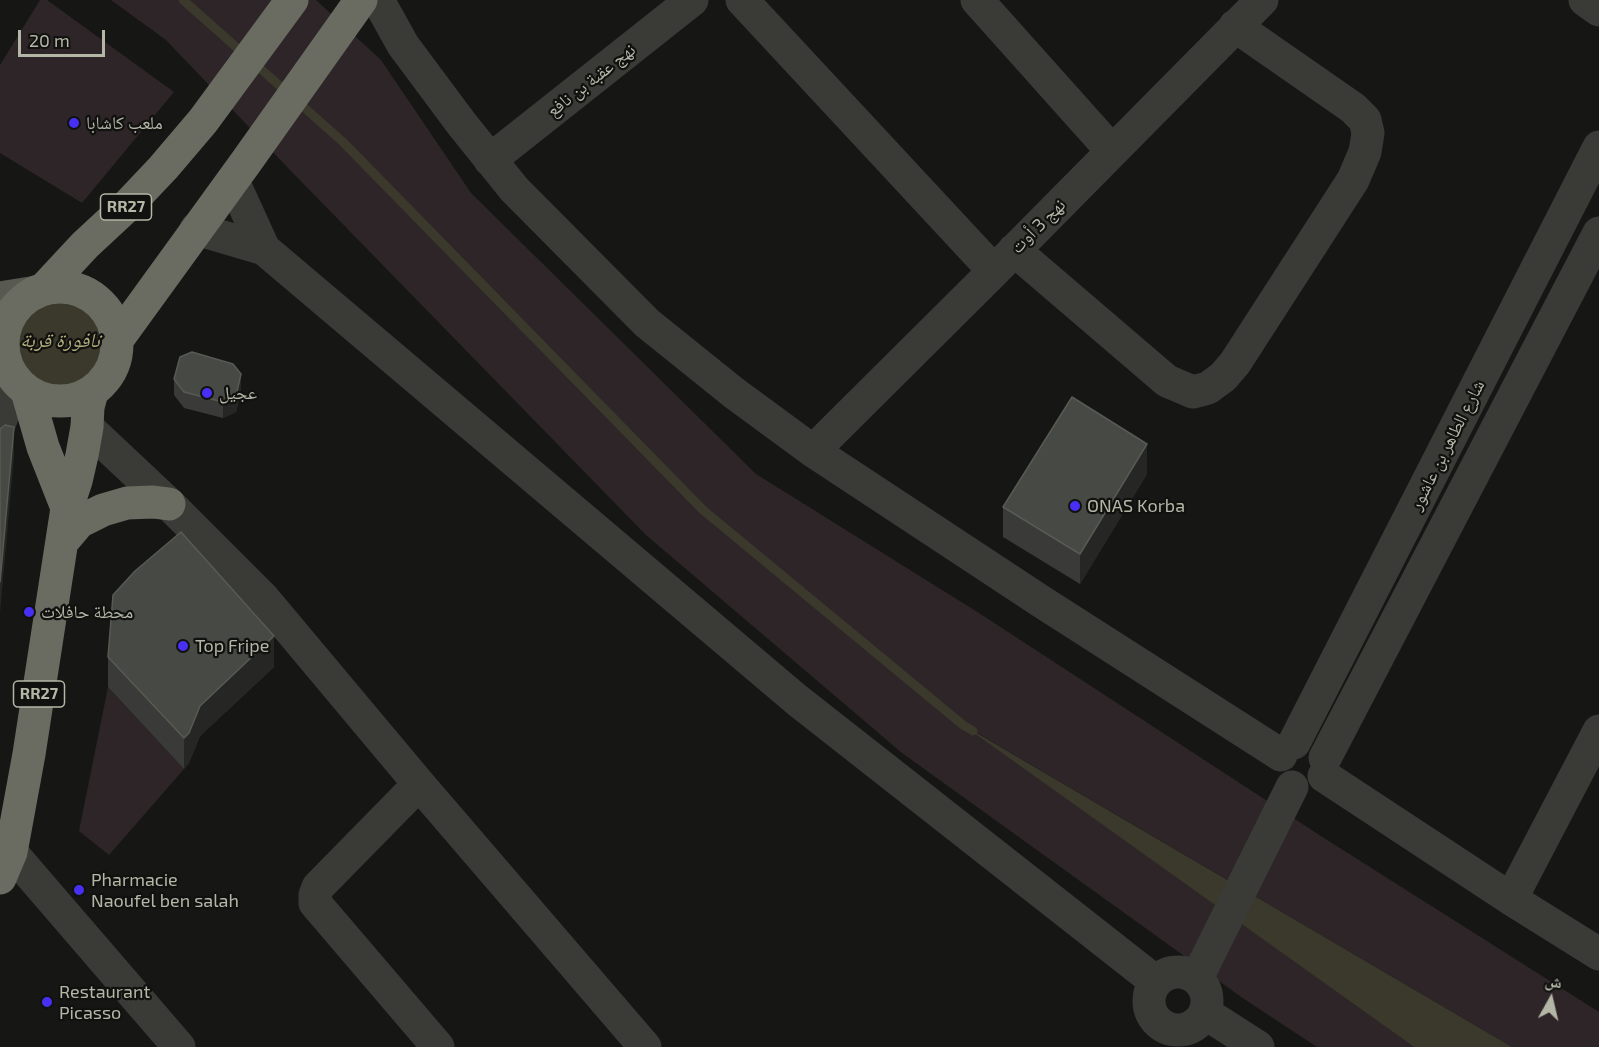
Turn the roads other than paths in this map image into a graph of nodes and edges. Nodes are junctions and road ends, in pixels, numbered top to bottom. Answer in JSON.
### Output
{"nodes":[{"id":1,"x":292,"y":0,"type":"edge"},
{"id":2,"x":692,"y":0,"type":"edge"},
{"id":3,"x":742,"y":0,"type":"edge"},
{"id":4,"x":977,"y":0,"type":"edge"},
{"id":5,"x":1262,"y":0,"type":"edge"},
{"id":6,"x":1585,"y":0,"type":"edge"},
{"id":7,"x":365,"y":2,"type":"edge"},
{"id":8,"x":1599,"y":10,"type":"edge"},
{"id":9,"x":1235,"y":26,"type":"junction"},
{"id":10,"x":1599,"y":147,"type":"edge"},
{"id":11,"x":1112,"y":151,"type":"junction"},
{"id":12,"x":490,"y":160,"type":"junction"},
{"id":13,"x":239,"y":172,"type":"junction"},
{"id":14,"x":196,"y":229,"type":"junction"},
{"id":15,"x":1599,"y":233,"type":"edge"},
{"id":16,"x":264,"y":249,"type":"junction"},
{"id":17,"x":1004,"y":261,"type":"junction"},
{"id":18,"x":40,"y":290,"type":"junction"},
{"id":19,"x":0,"y":298,"type":"edge"},
{"id":20,"x":117,"y":340,"type":"junction"},
{"id":21,"x":13,"y":377,"type":"edge"},
{"id":22,"x":92,"y":392,"type":"junction"},
{"id":23,"x":0,"y":422,"type":"edge"},
{"id":24,"x":87,"y":427,"type":"junction"},
{"id":25,"x":813,"y":451,"type":"junction"},
{"id":26,"x":169,"y":504,"type":"junction"},
{"id":27,"x":67,"y":508,"type":"junction"},
{"id":28,"x":62,"y":542,"type":"junction"},
{"id":29,"x":1599,"y":731,"type":"edge"},
{"id":30,"x":1287,"y":749,"type":"junction"},
{"id":31,"x":1325,"y":767,"type":"junction"},
{"id":32,"x":419,"y":784,"type":"junction"},
{"id":33,"x":1288,"y":796,"type":"junction"},
{"id":34,"x":4,"y":858,"type":"edge"},
{"id":35,"x":1511,"y":899,"type":"junction"},
{"id":36,"x":1599,"y":954,"type":"edge"},
{"id":37,"x":1200,"y":972,"type":"junction"},
{"id":38,"x":1156,"y":981,"type":"junction"},
{"id":39,"x":1152,"y":1016,"type":"junction"},
{"id":40,"x":1187,"y":1030,"type":"edge"},
{"id":41,"x":179,"y":1047,"type":"edge"},
{"id":42,"x":438,"y":1047,"type":"edge"},
{"id":43,"x":645,"y":1047,"type":"edge"},
{"id":44,"x":1144,"y":1047,"type":"edge"},
{"id":45,"x":1258,"y":1047,"type":"edge"}],
"edges":[{"from":1,"to":18,"type":"highway","number":"RR27"},
{"from":2,"to":12,"type":"street","name":"نهج عقبة بن نافع"},
{"from":3,"to":17,"type":"street"},
{"from":4,"to":11,"type":"street"},
{"from":5,"to":9,"type":"street","name":"نهج 3 أوت"},
{"from":6,"to":8,"type":"street"},
{"from":7,"to":12,"type":"street"},
{"from":7,"to":13,"type":"highway"},
{"from":9,"to":11,"type":"street","name":"نهج 3 أوت"},
{"from":9,"to":17,"type":"street"},
{"from":10,"to":30,"type":"street","name":"شارع الطاهر بن عاشور"},
{"from":11,"to":17,"type":"street","name":"نهج 3 أوت"},
{"from":12,"to":25,"type":"street"},
{"from":13,"to":14,"type":"highway"},
{"from":13,"to":16,"type":"street"},
{"from":14,"to":16,"type":"street"},
{"from":14,"to":20,"type":"highway"},
{"from":15,"to":31,"type":"street","name":"شارع الطاهر بن عاشور"},
{"from":16,"to":38,"type":"street"},
{"from":17,"to":25,"type":"street","name":"نهج 3 أوت"},
{"from":18,"to":19,"type":"main road"},
{"from":18,"to":20,"type":"highway"},
{"from":18,"to":21,"type":"highway","number":"RR27"},
{"from":20,"to":22,"type":"highway"},
{"from":21,"to":22,"type":"highway"},
{"from":21,"to":23,"type":"street"},
{"from":21,"to":27,"type":"highway","number":"RR27"},
{"from":22,"to":24,"type":"highway","number":"RR27"},
{"from":24,"to":26,"type":"street"},
{"from":24,"to":27,"type":"highway","number":"RR27"},
{"from":25,"to":30,"type":"street"},
{"from":26,"to":28,"type":"highway"},
{"from":26,"to":32,"type":"street"},
{"from":27,"to":28,"type":"highway","number":"RR27"},
{"from":28,"to":34,"type":"highway","number":"RR27"},
{"from":29,"to":35,"type":"street"},
{"from":30,"to":31,"type":"street"},
{"from":30,"to":33,"type":"street"},
{"from":31,"to":33,"type":"street"},
{"from":31,"to":35,"type":"street"},
{"from":32,"to":42,"type":"street"},
{"from":32,"to":43,"type":"street"},
{"from":33,"to":37,"type":"street"},
{"from":34,"to":41,"type":"street"},
{"from":35,"to":36,"type":"street"},
{"from":37,"to":38,"type":"street"},
{"from":37,"to":40,"type":"street"},
{"from":38,"to":39,"type":"street"},
{"from":39,"to":40,"type":"street"},
{"from":39,"to":44,"type":"street"},
{"from":40,"to":45,"type":"street"}]}
